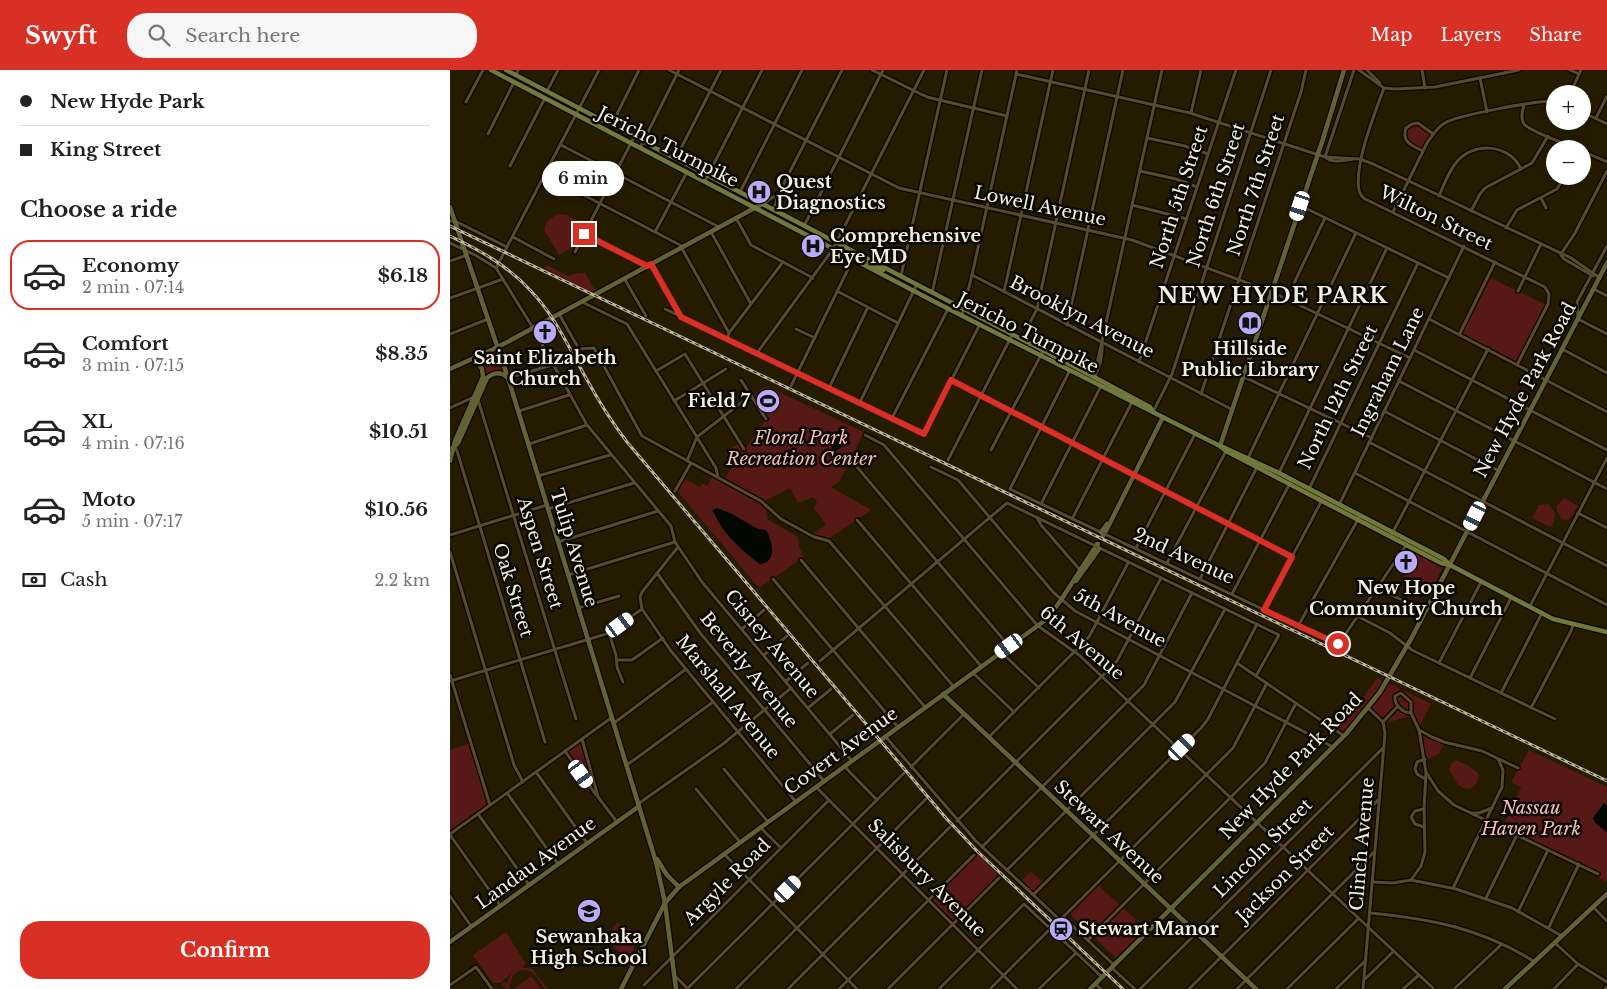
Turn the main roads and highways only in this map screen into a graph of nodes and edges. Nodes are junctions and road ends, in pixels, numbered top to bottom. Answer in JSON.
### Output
{"nodes":[{"id":1,"x":491,"y":70,"type":"edge"},
{"id":2,"x":506,"y":70,"type":"edge"},
{"id":3,"x":1344,"y":70,"type":"edge"},
{"id":4,"x":517,"y":72,"type":"edge"},
{"id":5,"x":762,"y":204,"type":"junction"},
{"id":6,"x":450,"y":206,"type":"edge"},
{"id":7,"x":755,"y":208,"type":"junction"},
{"id":8,"x":453,"y":221,"type":"edge"},
{"id":9,"x":1607,"y":263,"type":"edge"},
{"id":10,"x":862,"y":264,"type":"junction"},
{"id":11,"x":899,"y":275,"type":"junction"},
{"id":12,"x":963,"y":313,"type":"junction"},
{"id":13,"x":1011,"y":337,"type":"junction"},
{"id":14,"x":498,"y":347,"type":"junction"},
{"id":15,"x":1042,"y":352,"type":"junction"},
{"id":16,"x":474,"y":358,"type":"junction"},
{"id":17,"x":450,"y":369,"type":"edge"},
{"id":18,"x":485,"y":377,"type":"junction"},
{"id":19,"x":508,"y":378,"type":"junction"},
{"id":20,"x":1093,"y":379,"type":"junction"},
{"id":21,"x":1102,"y":384,"type":"junction"},
{"id":22,"x":1153,"y":412,"type":"junction"},
{"id":23,"x":1163,"y":417,"type":"junction"},
{"id":24,"x":1220,"y":446,"type":"junction"},
{"id":25,"x":452,"y":447,"type":"edge"},
{"id":26,"x":1227,"y":450,"type":"junction"},
{"id":27,"x":450,"y":454,"type":"edge"},
{"id":28,"x":450,"y":462,"type":"edge"},
{"id":29,"x":1290,"y":482,"type":"junction"},
{"id":30,"x":1298,"y":488,"type":"junction"},
{"id":31,"x":1309,"y":489,"type":"junction"},
{"id":32,"x":1322,"y":499,"type":"junction"},
{"id":33,"x":1103,"y":534,"type":"road end"},
{"id":34,"x":1450,"y":565,"type":"junction"},
{"id":35,"x":1068,"y":590,"type":"junction"},
{"id":36,"x":1607,"y":632,"type":"edge"},
{"id":37,"x":943,"y":694,"type":"junction"},
{"id":38,"x":638,"y":806,"type":"junction"},
{"id":39,"x":652,"y":852,"type":"junction"},
{"id":40,"x":679,"y":887,"type":"junction"},
{"id":41,"x":1607,"y":894,"type":"edge"},
{"id":42,"x":665,"y":903,"type":"junction"},
{"id":43,"x":1170,"y":908,"type":"junction"},
{"id":44,"x":450,"y":942,"type":"edge"},
{"id":45,"x":621,"y":989,"type":"edge"},
{"id":46,"x":676,"y":989,"type":"edge"},
{"id":47,"x":1090,"y":989,"type":"edge"},
{"id":48,"x":1256,"y":989,"type":"edge"},
{"id":49,"x":1505,"y":989,"type":"edge"}],
"edges":[{"from":1,"to":7,"type":"main road","name":"Jericho Turnpike"},
{"from":2,"to":4,"type":"main road","name":"Jericho Turnpike"},
{"from":3,"to":24,"type":"main road"},
{"from":4,"to":5,"type":"main road","name":"Jericho Turnpike"},
{"from":5,"to":7,"type":"main road"},
{"from":5,"to":11,"type":"main road","name":"Jericho Turnpike"},
{"from":6,"to":8,"type":"main road","name":"Tulip Avenue"},
{"from":7,"to":10,"type":"main road","name":"Jericho Turnpike"},
{"from":7,"to":14,"type":"main road"},
{"from":8,"to":14,"type":"main road","name":"Tulip Avenue"},
{"from":9,"to":34,"type":"main road","name":"New Hyde Park Road"},
{"from":10,"to":11,"type":"main road"},
{"from":10,"to":12,"type":"main road","name":"Jericho Turnpike"},
{"from":11,"to":12,"type":"main road","name":"Jericho Turnpike"},
{"from":12,"to":13,"type":"main road","name":"Jericho Turnpike"},
{"from":12,"to":13,"type":"main road","name":"Jericho Turnpike"},
{"from":13,"to":15,"type":"main road","name":"Jericho Turnpike"},
{"from":14,"to":16,"type":"main road"},
{"from":14,"to":19,"type":"main road","name":"Tulip Avenue"},
{"from":15,"to":20,"type":"main road","name":"Jericho Turnpike"},
{"from":15,"to":20,"type":"main road","name":"Jericho Turnpike"},
{"from":16,"to":17,"type":"main road"},
{"from":16,"to":18,"type":"main road"},
{"from":18,"to":19,"type":"main road"},
{"from":18,"to":25,"type":"main road"},
{"from":19,"to":38,"type":"main road","name":"Tulip Avenue"},
{"from":20,"to":21,"type":"main road","name":"Jericho Turnpike"},
{"from":21,"to":22,"type":"main road","name":"Jericho Turnpike"},
{"from":21,"to":22,"type":"main road","name":"Jericho Turnpike"},
{"from":22,"to":23,"type":"main road","name":"Jericho Turnpike"},
{"from":23,"to":24,"type":"main road","name":"Jericho Turnpike"},
{"from":23,"to":33,"type":"main road"},
{"from":24,"to":26,"type":"main road","name":"Jericho Turnpike"},
{"from":25,"to":27,"type":"main road"},
{"from":25,"to":28,"type":"main road"},
{"from":26,"to":29,"type":"main road","name":"Jericho Turnpike"},
{"from":26,"to":29,"type":"main road","name":"Jericho Turnpike"},
{"from":29,"to":30,"type":"main road","name":"Jericho Turnpike"},
{"from":29,"to":31,"type":"main road","name":"Jericho Turnpike"},
{"from":30,"to":31,"type":"main road"},
{"from":30,"to":32,"type":"main road","name":"Jericho Turnpike"},
{"from":31,"to":32,"type":"main road","name":"Jericho Turnpike"},
{"from":32,"to":34,"type":"main road","name":"Jericho Turnpike"},
{"from":34,"to":36,"type":"main road","name":"Jericho Turnpike"},
{"from":34,"to":43,"type":"main road","name":"New Hyde Park Road"},
{"from":35,"to":35,"type":"main road","name":"Covert Avenue"},
{"from":35,"to":37,"type":"main road","name":"Covert Avenue"},
{"from":37,"to":40,"type":"main road","name":"Covert Avenue"},
{"from":37,"to":43,"type":"main road","name":"Stewart Avenue"},
{"from":38,"to":39,"type":"main road","name":"Tulip Avenue"},
{"from":38,"to":44,"type":"main road","name":"Landau Avenue"},
{"from":39,"to":40,"type":"main road"},
{"from":39,"to":42,"type":"main road","name":"Tulip Avenue"},
{"from":40,"to":42,"type":"main road","name":"Covert Avenue"},
{"from":41,"to":49,"type":"main road"},
{"from":42,"to":45,"type":"main road","name":"Covert Avenue"},
{"from":42,"to":46,"type":"main road","name":"Tulip Avenue"},
{"from":43,"to":47,"type":"main road","name":"New Hyde Park Road"},
{"from":43,"to":48,"type":"main road","name":"Stewart Avenue"}]}
